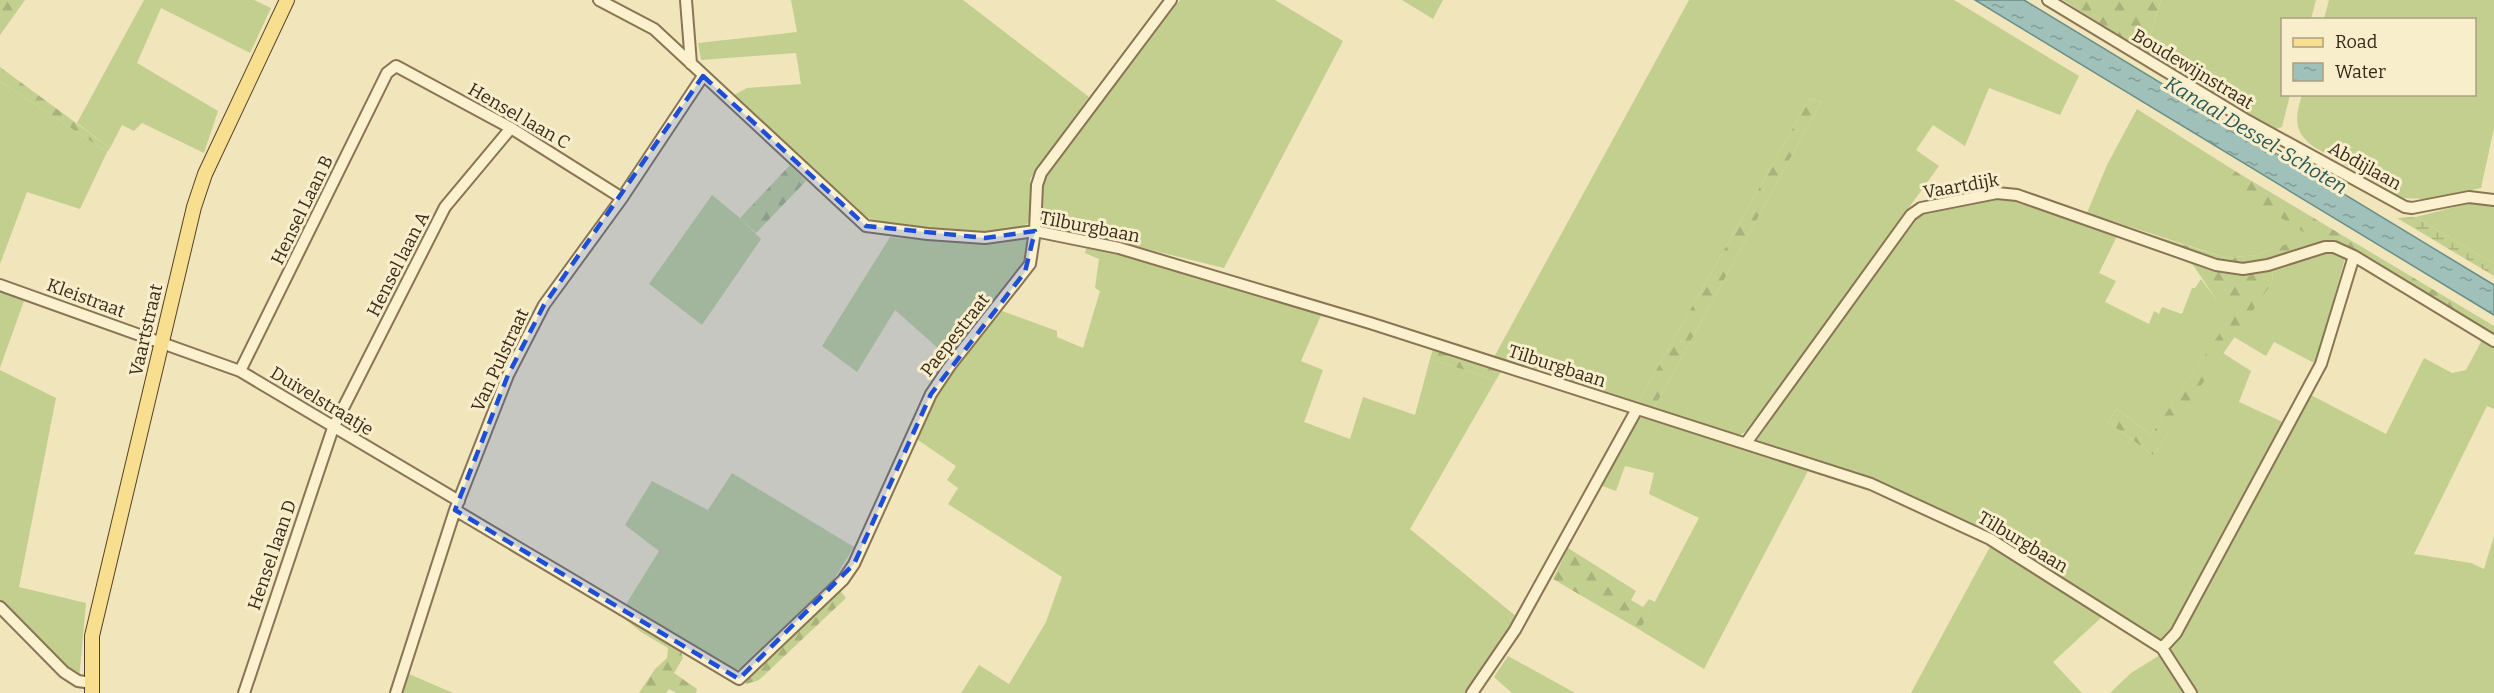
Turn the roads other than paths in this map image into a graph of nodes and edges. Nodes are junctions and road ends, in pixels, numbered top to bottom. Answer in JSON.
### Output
{"nodes":[{"id":1,"x":287,"y":0,"type":"edge"},
{"id":2,"x":599,"y":0,"type":"edge"},
{"id":3,"x":686,"y":0,"type":"edge"},
{"id":4,"x":1171,"y":0,"type":"edge"},
{"id":5,"x":2048,"y":0,"type":"edge"},
{"id":6,"x":691,"y":64,"type":"junction"},
{"id":7,"x":396,"y":66,"type":"joint"},
{"id":8,"x":703,"y":76,"type":"junction"},
{"id":9,"x":511,"y":128,"type":"junction"},
{"id":10,"x":2292,"y":145,"type":"joint"},
{"id":11,"x":622,"y":198,"type":"junction"},
{"id":12,"x":2494,"y":200,"type":"edge"},
{"id":13,"x":1035,"y":231,"type":"junction"},
{"id":14,"x":2354,"y":256,"type":"junction"},
{"id":15,"x":0,"y":285,"type":"edge"},
{"id":16,"x":2494,"y":341,"type":"edge"},
{"id":17,"x":162,"y":343,"type":"junction"},
{"id":18,"x":240,"y":371,"type":"junction"},
{"id":19,"x":1637,"y":409,"type":"junction"},
{"id":20,"x":333,"y":428,"type":"junction"},
{"id":21,"x":1746,"y":443,"type":"junction"},
{"id":22,"x":457,"y":505,"type":"junction"},
{"id":23,"x":0,"y":607,"type":"edge"},
{"id":24,"x":2162,"y":648,"type":"junction"},
{"id":25,"x":739,"y":679,"type":"joint"},
{"id":26,"x":92,"y":688,"type":"edge"},
{"id":27,"x":244,"y":693,"type":"edge"},
{"id":28,"x":396,"y":693,"type":"edge"},
{"id":29,"x":1472,"y":693,"type":"edge"},
{"id":30,"x":2191,"y":693,"type":"edge"}],
"edges":[{"from":1,"to":17,"type":"main road","name":"Vaartstraat"},
{"from":2,"to":6,"type":"street","name":"Tilburgbaan"},
{"from":3,"to":6,"type":"street"},
{"from":4,"to":13,"type":"street","name":"Paepestraat"},
{"from":5,"to":10,"type":"street","name":"Boudewijnstraat"},
{"from":6,"to":8,"type":"street","name":"Tilburgbaan"},
{"from":7,"to":9,"type":"street","name":"Hensel laan C"},
{"from":7,"to":18,"type":"street","name":"Hensel Laan B"},
{"from":8,"to":11,"type":"street","name":"Van Pulstraat"},
{"from":8,"to":13,"type":"street","name":"Tilburgbaan"},
{"from":9,"to":11,"type":"street","name":"Hensel laan C"},
{"from":9,"to":20,"type":"street","name":"Hensel laan A"},
{"from":10,"to":12,"type":"street","name":"Abdijlaan"},
{"from":11,"to":22,"type":"street","name":"Van Pulstraat"},
{"from":13,"to":19,"type":"street","name":"Tilburgbaan"},
{"from":13,"to":25,"type":"street","name":"Paepestraat"},
{"from":14,"to":16,"type":"street","name":"Vaartdijk"},
{"from":14,"to":21,"type":"street","name":"Vaartdijk"},
{"from":14,"to":24,"type":"street"},
{"from":15,"to":17,"type":"street","name":"Kleistraat"},
{"from":17,"to":18,"type":"street","name":"Duivelstraatje"},
{"from":17,"to":26,"type":"main road","name":"Vaartstraat"},
{"from":18,"to":20,"type":"street","name":"Duivelstraatje"},
{"from":19,"to":21,"type":"street","name":"Tilburgbaan"},
{"from":19,"to":29,"type":"street"},
{"from":20,"to":22,"type":"street","name":"Duivelstraatje"},
{"from":20,"to":27,"type":"street","name":"Hensel laan D"},
{"from":21,"to":24,"type":"street","name":"Tilburgbaan"},
{"from":22,"to":25,"type":"street","name":"Duivelstraatje"},
{"from":22,"to":28,"type":"street","name":"Van Pulstraat"},
{"from":23,"to":26,"type":"street","name":"Vaartstraat"},
{"from":24,"to":30,"type":"street","name":"Tilburgbaan"}]}
